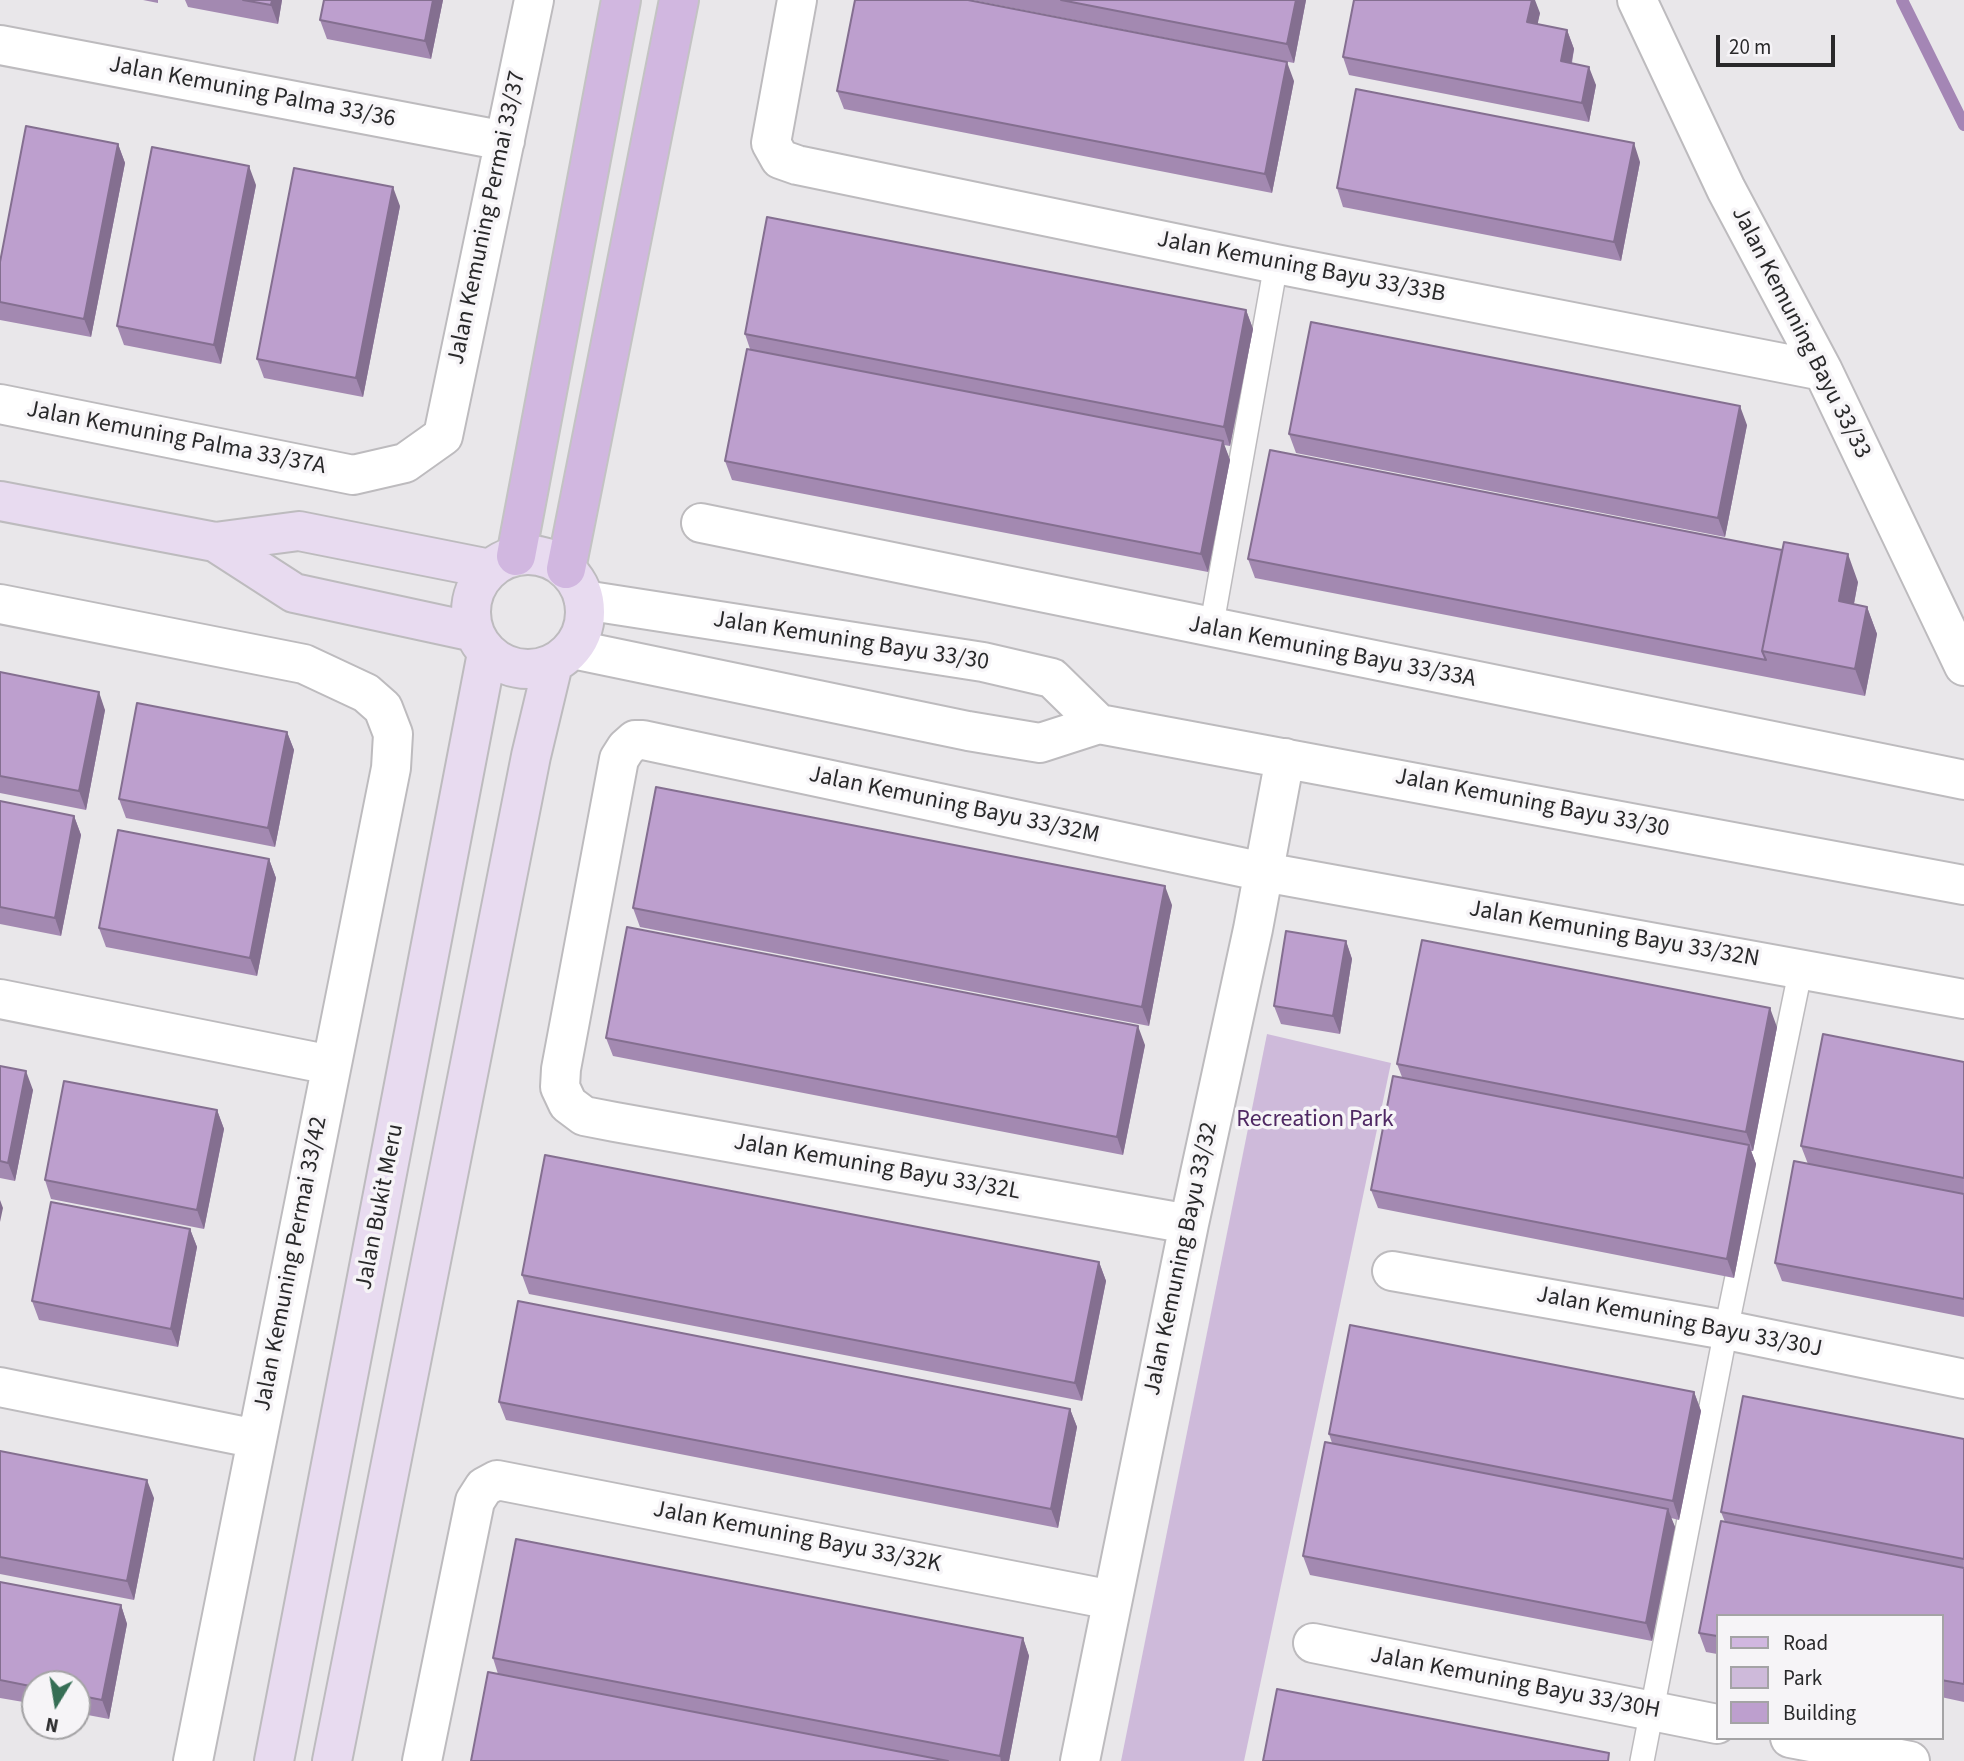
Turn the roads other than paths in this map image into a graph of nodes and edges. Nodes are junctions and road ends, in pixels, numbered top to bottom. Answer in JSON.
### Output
{"nodes":[{"id":1,"x":534,"y":0,"type":"edge"},
{"id":2,"x":621,"y":0,"type":"edge"},
{"id":3,"x":679,"y":0,"type":"edge"},
{"id":4,"x":797,"y":0,"type":"edge"},
{"id":5,"x":1637,"y":0,"type":"edge"},
{"id":6,"x":0,"y":45,"type":"edge"},
{"id":7,"x":505,"y":141,"type":"junction"},
{"id":8,"x":1276,"y":264,"type":"junction"},
{"id":9,"x":1824,"y":371,"type":"junction"},
{"id":10,"x":0,"y":404,"type":"edge"},
{"id":11,"x":353,"y":475,"type":"joint"},
{"id":12,"x":0,"y":501,"type":"edge"},
{"id":13,"x":701,"y":523,"type":"dead end"},
{"id":14,"x":215,"y":542,"type":"junction"},
{"id":15,"x":503,"y":563,"type":"junction"},
{"id":16,"x":575,"y":585,"type":"junction"},
{"id":17,"x":0,"y":604,"type":"edge"},
{"id":18,"x":1211,"y":629,"type":"junction"},
{"id":19,"x":481,"y":643,"type":"junction"},
{"id":20,"x":562,"y":656,"type":"junction"},
{"id":21,"x":1964,"y":666,"type":"edge"},
{"id":22,"x":1099,"y":724,"type":"junction"},
{"id":23,"x":1285,"y":758,"type":"junction"},
{"id":24,"x":1964,"y":780,"type":"edge"},
{"id":25,"x":1264,"y":872,"type":"junction"},
{"id":26,"x":1964,"y":885,"type":"edge"},
{"id":27,"x":1801,"y":968,"type":"junction"},
{"id":28,"x":0,"y":999,"type":"edge"},
{"id":29,"x":1964,"y":999,"type":"edge"},
{"id":30,"x":331,"y":1065,"type":"junction"},
{"id":31,"x":568,"y":1104,"type":"joint"},
{"id":32,"x":1189,"y":1224,"type":"junction"},
{"id":33,"x":1392,"y":1271,"type":"dead end"},
{"id":34,"x":1727,"y":1329,"type":"junction"},
{"id":35,"x":1964,"y":1379,"type":"edge"},
{"id":36,"x":0,"y":1387,"type":"edge"},
{"id":37,"x":257,"y":1439,"type":"junction"},
{"id":38,"x":1112,"y":1600,"type":"junction"},
{"id":39,"x":1313,"y":1643,"type":"dead end"},
{"id":40,"x":1652,"y":1712,"type":"junction"},
{"id":41,"x":1716,"y":1724,"type":"edge"},
{"id":42,"x":1800,"y":1740,"type":"edge"},
{"id":43,"x":193,"y":1761,"type":"edge"},
{"id":44,"x":274,"y":1761,"type":"edge"},
{"id":45,"x":332,"y":1761,"type":"edge"},
{"id":46,"x":422,"y":1761,"type":"edge"},
{"id":47,"x":1080,"y":1761,"type":"edge"},
{"id":48,"x":1642,"y":1761,"type":"edge"},
{"id":49,"x":1910,"y":1761,"type":"edge"}],
"edges":[{"from":1,"to":7,"type":"street","name":"Jalan Kemuning Permai 33/37"},
{"from":2,"to":15,"type":"main road"},
{"from":3,"to":16,"type":"main road"},
{"from":4,"to":8,"type":"street","name":"Jalan Kemuning Bayu 33/33B"},
{"from":5,"to":9,"type":"street","name":"Jalan Kemuning Bayu 33/33"},
{"from":6,"to":7,"type":"street","name":"Jalan Kemuning Palma 33/36"},
{"from":7,"to":11,"type":"street","name":"Jalan Kemuning Permai 33/37"},
{"from":8,"to":9,"type":"street","name":"Jalan Kemuning Bayu 33/33B"},
{"from":8,"to":18,"type":"lane"},
{"from":9,"to":21,"type":"street","name":"Jalan Kemuning Bayu 33/33"},
{"from":10,"to":11,"type":"street","name":"Jalan Kemuning Palma 33/37A"},
{"from":12,"to":14,"type":"main road"},
{"from":13,"to":18,"type":"street","name":"Jalan Kemuning Bayu 33/33A"},
{"from":14,"to":15,"type":"main road"},
{"from":14,"to":19,"type":"main road"},
{"from":15,"to":16,"type":"main road"},
{"from":15,"to":19,"type":"main road"},
{"from":16,"to":20,"type":"main road"},
{"from":16,"to":22,"type":"street","name":"Jalan Kemuning Bayu 33/30"},
{"from":17,"to":30,"type":"street","name":"Jalan Kemuning Permai 33/42"},
{"from":18,"to":24,"type":"street","name":"Jalan Kemuning Bayu 33/33A"},
{"from":19,"to":20,"type":"main road"},
{"from":19,"to":44,"type":"main road","name":"Jalan Bukit Meru"},
{"from":20,"to":22,"type":"street","name":"Jalan Kemuning Bayu 33/30"},
{"from":20,"to":45,"type":"main road"},
{"from":22,"to":23,"type":"street","name":"Jalan Kemuning Bayu 33/30"},
{"from":23,"to":25,"type":"street","name":"Jalan Kemuning Bayu 33/32"},
{"from":23,"to":26,"type":"street","name":"Jalan Kemuning Bayu 33/30"},
{"from":25,"to":27,"type":"street","name":"Jalan Kemuning Bayu 33/32N"},
{"from":25,"to":31,"type":"street","name":"Jalan Kemuning Bayu 33/32M"},
{"from":25,"to":32,"type":"street","name":"Jalan Kemuning Bayu 33/32"},
{"from":27,"to":29,"type":"street","name":"Jalan Kemuning Bayu 33/32N"},
{"from":27,"to":34,"type":"lane"},
{"from":28,"to":30,"type":"street"},
{"from":30,"to":37,"type":"street","name":"Jalan Kemuning Permai 33/42"},
{"from":31,"to":32,"type":"street","name":"Jalan Kemuning Bayu 33/32L"},
{"from":32,"to":38,"type":"street","name":"Jalan Kemuning Bayu 33/32"},
{"from":33,"to":34,"type":"street","name":"Jalan Kemuning Bayu 33/30J"},
{"from":34,"to":35,"type":"street","name":"Jalan Kemuning Bayu 33/30J"},
{"from":34,"to":40,"type":"lane"},
{"from":36,"to":37,"type":"street"},
{"from":37,"to":43,"type":"street","name":"Jalan Kemuning Permai 33/42"},
{"from":38,"to":46,"type":"street","name":"Jalan Kemuning Bayu 33/32K"},
{"from":38,"to":47,"type":"street","name":"Jalan Kemuning Bayu 33/32"},
{"from":39,"to":40,"type":"street","name":"Jalan Kemuning Bayu 33/30H"},
{"from":40,"to":41,"type":"street","name":"Jalan Kemuning Bayu 33/30H"},
{"from":40,"to":48,"type":"lane"},
{"from":42,"to":49,"type":"street"}]}
